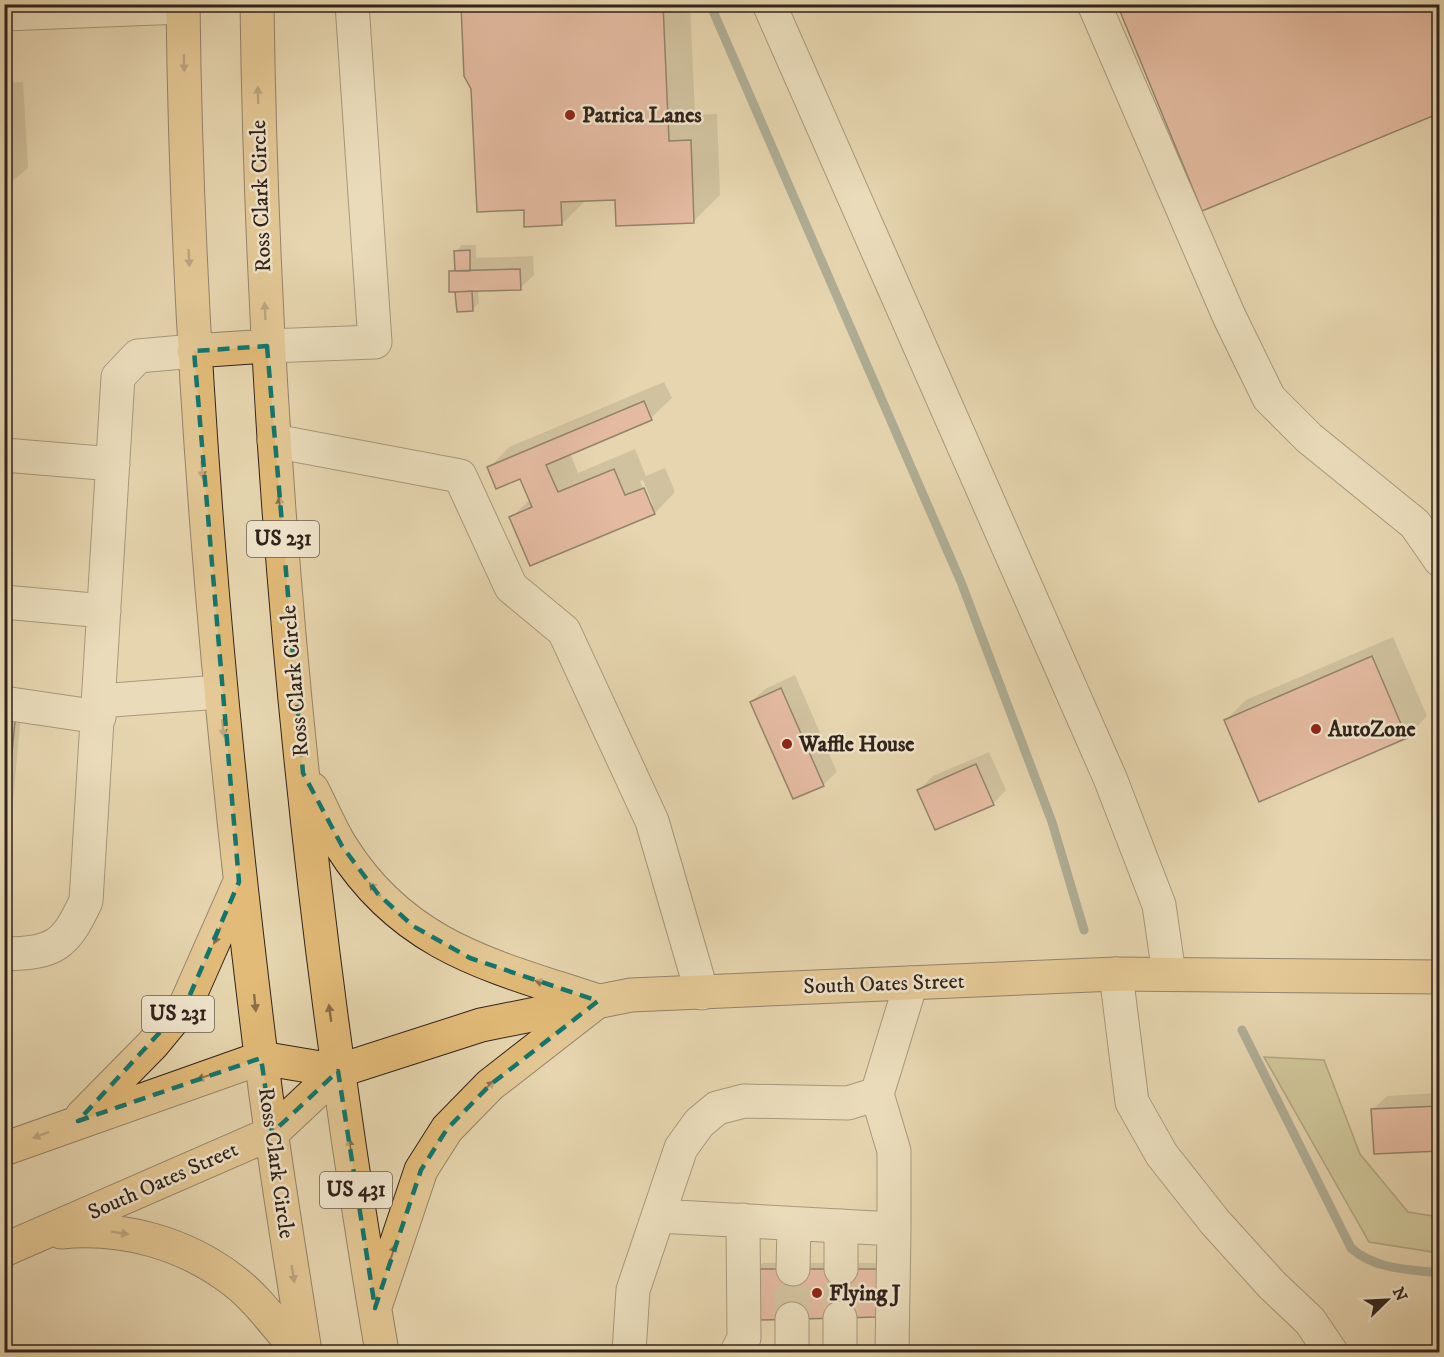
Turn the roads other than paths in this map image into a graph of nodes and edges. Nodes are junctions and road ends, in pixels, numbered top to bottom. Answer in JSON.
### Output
{"nodes":[{"id":1,"x":257,"y":4,"type":"edge"},
{"id":2,"x":352,"y":4,"type":"edge"},
{"id":3,"x":769,"y":4,"type":"edge"},
{"id":4,"x":1094,"y":4,"type":"edge"},
{"id":5,"x":183,"y":6,"type":"edge"},
{"id":6,"x":4,"y":14,"type":"edge"},
{"id":7,"x":267,"y":346,"type":"junction"},
{"id":8,"x":194,"y":351,"type":"junction"},
{"id":9,"x":274,"y":441,"type":"junction"},
{"id":10,"x":4,"y":455,"type":"edge"},
{"id":11,"x":113,"y":464,"type":"junction"},
{"id":12,"x":1440,"y":560,"type":"edge"},
{"id":13,"x":4,"y":602,"type":"edge"},
{"id":14,"x":104,"y":611,"type":"junction"},
{"id":15,"x":219,"y":692,"type":"junction"},
{"id":16,"x":4,"y":703,"type":"edge"},
{"id":17,"x":99,"y":709,"type":"junction"},
{"id":18,"x":303,"y":773,"type":"junction"},
{"id":19,"x":239,"y":882,"type":"junction"},
{"id":20,"x":4,"y":954,"type":"edge"},
{"id":21,"x":1116,"y":974,"type":"junction"},
{"id":22,"x":1169,"y":974,"type":"junction"},
{"id":23,"x":1440,"y":977,"type":"edge"},
{"id":24,"x":911,"y":984,"type":"junction"},
{"id":25,"x":702,"y":993,"type":"junction"},
{"id":26,"x":598,"y":1001,"type":"junction"},
{"id":27,"x":261,"y":1058,"type":"junction"},
{"id":28,"x":338,"y":1071,"type":"junction"},
{"id":29,"x":877,"y":1094,"type":"junction"},
{"id":30,"x":78,"y":1121,"type":"junction"},
{"id":31,"x":272,"y":1133,"type":"junction"},
{"id":32,"x":4,"y":1149,"type":"edge"},
{"id":33,"x":658,"y":1216,"type":"junction"},
{"id":34,"x":743,"y":1220,"type":"junction"},
{"id":35,"x":794,"y":1224,"type":"junction"},
{"id":36,"x":841,"y":1226,"type":"junction"},
{"id":37,"x":894,"y":1229,"type":"junction"},
{"id":38,"x":41,"y":1235,"type":"junction"},
{"id":39,"x":4,"y":1251,"type":"edge"},
{"id":40,"x":793,"y":1269,"type":"tunnel mouth"},
{"id":41,"x":841,"y":1269,"type":"tunnel mouth"},
{"id":42,"x":375,"y":1308,"type":"junction"},
{"id":43,"x":840,"y":1318,"type":"tunnel mouth"},
{"id":44,"x":792,"y":1319,"type":"tunnel mouth"},
{"id":45,"x":300,"y":1353,"type":"edge"},
{"id":46,"x":305,"y":1353,"type":"edge"},
{"id":47,"x":382,"y":1353,"type":"edge"},
{"id":48,"x":629,"y":1353,"type":"edge"},
{"id":49,"x":737,"y":1353,"type":"edge"},
{"id":50,"x":792,"y":1353,"type":"edge"},
{"id":51,"x":840,"y":1353,"type":"edge"},
{"id":52,"x":892,"y":1353,"type":"edge"},
{"id":53,"x":1331,"y":1353,"type":"edge"}],
"edges":[{"from":7,"to":1,"type":"main road","name":"Ross Clark Circle","number":"US 231","one_way":true},
{"from":2,"to":7,"type":"lane"},
{"from":3,"to":22,"type":"lane"},
{"from":4,"to":12,"type":"lane"},
{"from":5,"to":6,"type":"lane"},
{"from":5,"to":8,"type":"main road","name":"Ross Clark Circle","number":"US 231","one_way":true},
{"from":7,"to":8,"type":"main road"},
{"from":7,"to":9,"type":"main road","name":"Ross Clark Circle","number":"US 231"},
{"from":8,"to":11,"type":"lane"},
{"from":8,"to":15,"type":"main road","name":"Ross Clark Circle","number":"US 231","one_way":true},
{"from":18,"to":9,"type":"main road","name":"Ross Clark Circle","number":"US 231","one_way":true},
{"from":9,"to":25,"type":"lane"},
{"from":10,"to":11,"type":"lane"},
{"from":11,"to":14,"type":"lane"},
{"from":13,"to":14,"type":"lane"},
{"from":14,"to":17,"type":"lane"},
{"from":15,"to":17,"type":"lane"},
{"from":15,"to":19,"type":"main road","name":"Ross Clark Circle","number":"US 231","one_way":true},
{"from":16,"to":17,"type":"lane"},
{"from":17,"to":20,"type":"lane"},
{"from":26,"to":18,"type":"main road","one_way":true},
{"from":28,"to":18,"type":"main road","name":"Ross Clark Circle","number":"US 231","one_way":true},
{"from":19,"to":27,"type":"main road","name":"Ross Clark Circle","number":"US 231","one_way":true},
{"from":19,"to":30,"type":"main road","number":"US 231","one_way":true},
{"from":21,"to":22,"type":"main road","name":"South Oates Street"},
{"from":21,"to":24,"type":"main road","name":"South Oates Street"},
{"from":21,"to":53,"type":"lane"},
{"from":22,"to":23,"type":"main road","name":"South Oates Street"},
{"from":24,"to":25,"type":"main road","name":"South Oates Street"},
{"from":24,"to":29,"type":"lane"},
{"from":25,"to":26,"type":"main road","name":"South Oates Street"},
{"from":26,"to":28,"type":"main road","name":"South Oates Street"},
{"from":42,"to":26,"type":"main road","one_way":true},
{"from":27,"to":28,"type":"main road","name":"South Oates Street"},
{"from":27,"to":30,"type":"main road","name":"South Oates Street","one_way":true},
{"from":27,"to":31,"type":"main road","name":"Ross Clark Circle","number":"US 231"},
{"from":28,"to":31,"type":"main road","name":"South Oates Street"},
{"from":42,"to":28,"type":"main road","name":"Ross Clark Circle","number":"US 431","one_way":true},
{"from":29,"to":33,"type":"lane"},
{"from":29,"to":37,"type":"lane"},
{"from":30,"to":32,"type":"main road","name":"South Oates Street","number":"US 231","one_way":true},
{"from":31,"to":38,"type":"main road","name":"South Oates Street"},
{"from":31,"to":46,"type":"main road","name":"Ross Clark Circle","one_way":true},
{"from":33,"to":34,"type":"lane"},
{"from":33,"to":48,"type":"lane"},
{"from":34,"to":35,"type":"lane"},
{"from":34,"to":49,"type":"lane"},
{"from":35,"to":36,"type":"lane"},
{"from":35,"to":40,"type":"lane"},
{"from":36,"to":37,"type":"lane"},
{"from":36,"to":41,"type":"lane"},
{"from":37,"to":52,"type":"lane"},
{"from":38,"to":39,"type":"main road","name":"South Oates Street"},
{"from":38,"to":45,"type":"main road","one_way":true},
{"from":42,"to":47,"type":"main road","name":"Ross Clark Circle","number":"US 431"},
{"from":43,"to":51,"type":"lane"},
{"from":44,"to":50,"type":"lane"}]}
